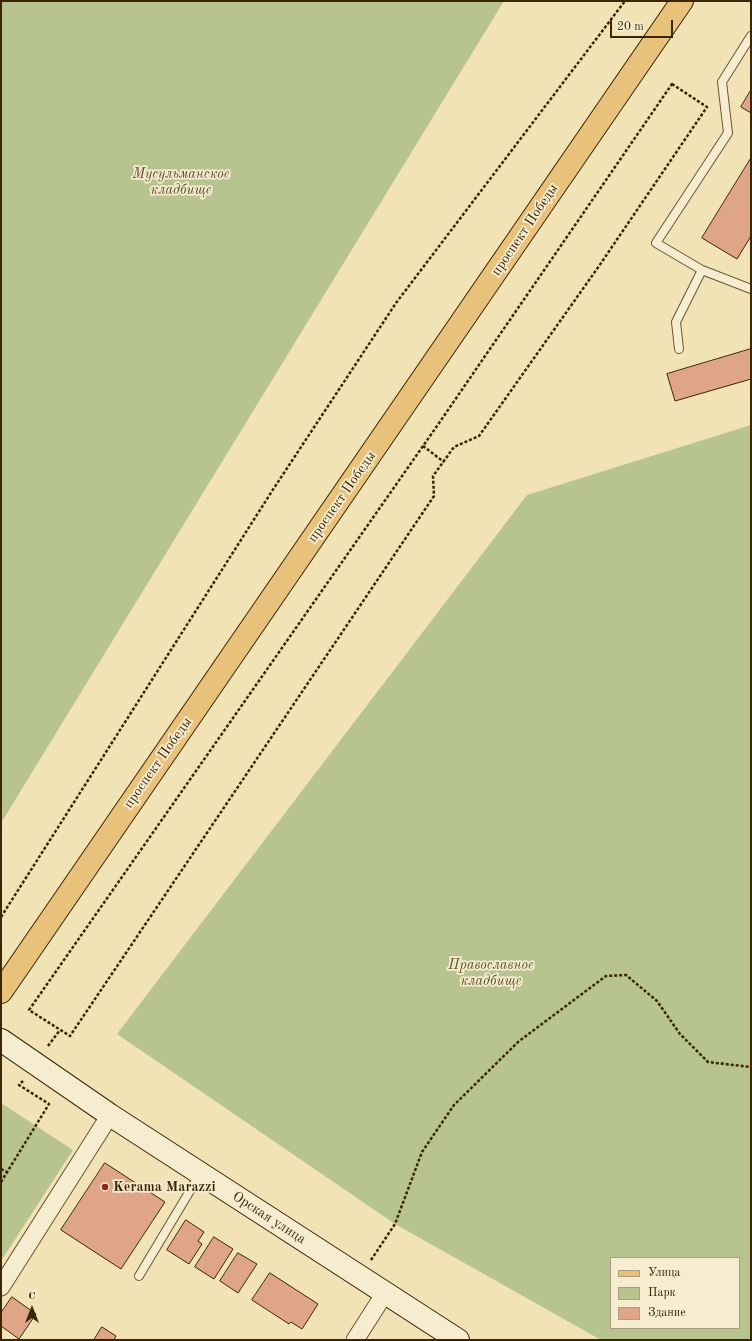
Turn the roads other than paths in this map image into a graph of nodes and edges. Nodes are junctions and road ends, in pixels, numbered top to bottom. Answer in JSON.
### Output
{"nodes":[{"id":1,"x":682,"y":1,"type":"edge"},
{"id":2,"x":751,"y":36,"type":"edge"},
{"id":3,"x":702,"y":270,"type":"junction"},
{"id":4,"x":751,"y":289,"type":"edge"},
{"id":5,"x":679,"y":350,"type":"dead end"},
{"id":6,"x":1,"y":992,"type":"edge"},
{"id":7,"x":1,"y":1040,"type":"edge"},
{"id":8,"x":110,"y":1115,"type":"junction"},
{"id":9,"x":200,"y":1174,"type":"junction"},
{"id":10,"x":139,"y":1276,"type":"dead end"},
{"id":11,"x":1,"y":1287,"type":"edge"},
{"id":12,"x":385,"y":1293,"type":"junction"},
{"id":13,"x":355,"y":1340,"type":"edge"},
{"id":14,"x":458,"y":1340,"type":"edge"}],
"edges":[{"from":1,"to":6,"type":"main road","name":"проспект Победы"},
{"from":2,"to":3,"type":"lane"},
{"from":3,"to":4,"type":"lane"},
{"from":3,"to":5,"type":"lane"},
{"from":7,"to":8,"type":"main road","name":"Орская улица"},
{"from":8,"to":9,"type":"main road","name":"Орская улица"},
{"from":8,"to":11,"type":"street"},
{"from":9,"to":10,"type":"lane"},
{"from":9,"to":12,"type":"main road","name":"Орская улица"},
{"from":12,"to":13,"type":"street"},
{"from":12,"to":14,"type":"main road","name":"Орская улица"}]}
